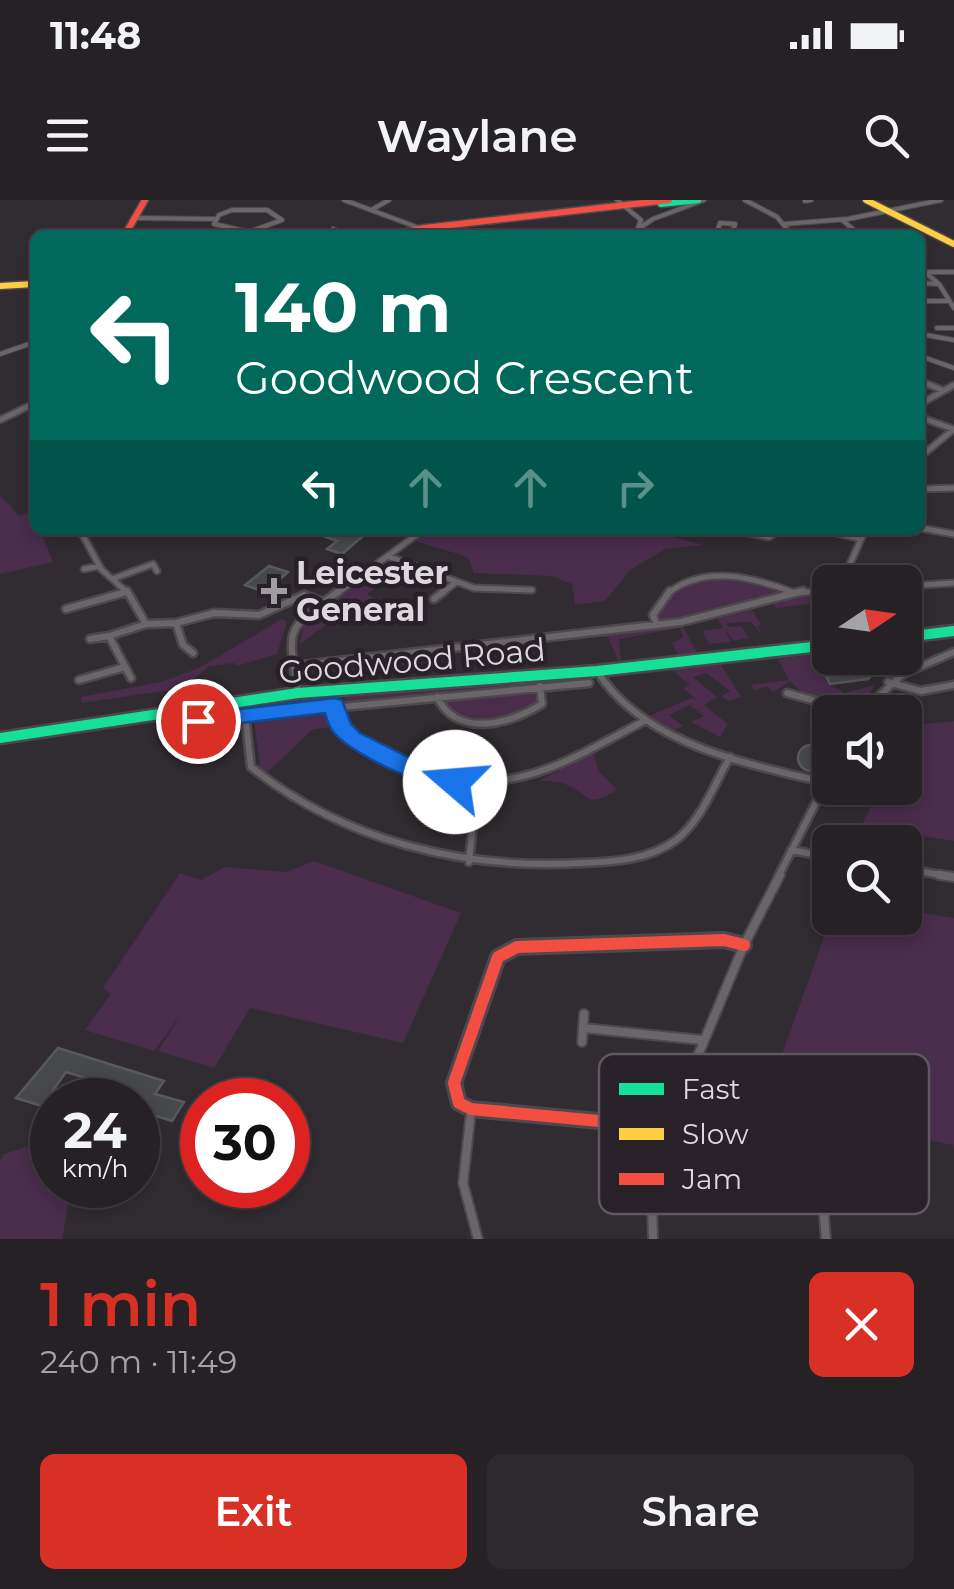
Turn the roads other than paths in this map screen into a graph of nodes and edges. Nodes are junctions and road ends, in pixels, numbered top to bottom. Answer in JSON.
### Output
{"nodes":[{"id":1,"x":145,"y":200,"type":"edge"},
{"id":2,"x":344,"y":200,"type":"edge"},
{"id":3,"x":389,"y":200,"type":"edge"},
{"id":4,"x":701,"y":200,"type":"edge"},
{"id":5,"x":745,"y":200,"type":"edge"},
{"id":6,"x":866,"y":200,"type":"edge"},
{"id":7,"x":942,"y":200,"type":"edge"},
{"id":8,"x":676,"y":202,"type":"edge"},
{"id":9,"x":622,"y":204,"type":"edge"},
{"id":10,"x":372,"y":210,"type":"junction"},
{"id":11,"x":888,"y":210,"type":"junction"},
{"id":12,"x":134,"y":218,"type":"junction"},
{"id":13,"x":214,"y":219,"type":"junction"},
{"id":14,"x":653,"y":219,"type":"junction"},
{"id":15,"x":641,"y":220,"type":"junction"},
{"id":16,"x":842,"y":220,"type":"junction"},
{"id":17,"x":784,"y":224,"type":"junction"},
{"id":18,"x":424,"y":228,"type":"junction"},
{"id":19,"x":637,"y":228,"type":"junction"},
{"id":20,"x":128,"y":230,"type":"edge"},
{"id":21,"x":225,"y":230,"type":"edge"},
{"id":22,"x":264,"y":230,"type":"edge"},
{"id":23,"x":415,"y":230,"type":"edge"},
{"id":24,"x":428,"y":230,"type":"edge"},
{"id":25,"x":635,"y":230,"type":"edge"},
{"id":26,"x":646,"y":230,"type":"edge"},
{"id":27,"x":718,"y":230,"type":"edge"},
{"id":28,"x":732,"y":230,"type":"edge"},
{"id":29,"x":788,"y":230,"type":"edge"},
{"id":30,"x":854,"y":230,"type":"edge"},
{"id":31,"x":954,"y":244,"type":"edge"},
{"id":32,"x":927,"y":272,"type":"joint"},
{"id":33,"x":954,"y":272,"type":"edge"},
{"id":34,"x":925,"y":283,"type":"edge"},
{"id":35,"x":30,"y":284,"type":"edge"},
{"id":36,"x":939,"y":284,"type":"junction"},
{"id":37,"x":0,"y":286,"type":"edge"},
{"id":38,"x":925,"y":301,"type":"edge"},
{"id":39,"x":952,"y":304,"type":"edge"},
{"id":40,"x":937,"y":328,"type":"dead end"},
{"id":41,"x":954,"y":328,"type":"edge"},
{"id":42,"x":925,"y":335,"type":"edge"},
{"id":43,"x":954,"y":340,"type":"edge"},
{"id":44,"x":30,"y":344,"type":"edge"},
{"id":45,"x":0,"y":354,"type":"edge"},
{"id":46,"x":925,"y":358,"type":"edge"},
{"id":47,"x":954,"y":368,"type":"edge"},
{"id":48,"x":925,"y":383,"type":"edge"},
{"id":49,"x":954,"y":385,"type":"edge"},
{"id":50,"x":943,"y":390,"type":"junction"},
{"id":51,"x":925,"y":401,"type":"edge"},
{"id":52,"x":30,"y":405,"type":"edge"},
{"id":53,"x":925,"y":419,"type":"edge"},
{"id":54,"x":0,"y":420,"type":"edge"},
{"id":55,"x":954,"y":429,"type":"edge"},
{"id":56,"x":925,"y":453,"type":"edge"},
{"id":57,"x":954,"y":488,"type":"edge"},
{"id":58,"x":925,"y":490,"type":"edge"},
{"id":59,"x":925,"y":529,"type":"edge"},
{"id":60,"x":954,"y":534,"type":"edge"},
{"id":61,"x":82,"y":535,"type":"edge"},
{"id":62,"x":416,"y":535,"type":"edge"},
{"id":63,"x":844,"y":535,"type":"edge"},
{"id":64,"x":862,"y":535,"type":"edge"},
{"id":65,"x":860,"y":539,"type":"junction"},
{"id":66,"x":389,"y":557,"type":"junction"},
{"id":67,"x":849,"y":565,"type":"edge"},
{"id":68,"x":99,"y":566,"type":"junction"},
{"id":69,"x":84,"y":569,"type":"dead end"},
{"id":70,"x":157,"y":572,"type":"dead end"},
{"id":71,"x":116,"y":578,"type":"junction"},
{"id":72,"x":456,"y":582,"type":"junction"},
{"id":73,"x":954,"y":583,"type":"edge"},
{"id":74,"x":922,"y":585,"type":"edge"},
{"id":75,"x":532,"y":590,"type":"dead end"},
{"id":76,"x":812,"y":591,"type":"edge"},
{"id":77,"x":126,"y":592,"type":"junction"},
{"id":78,"x":792,"y":592,"type":"junction"},
{"id":79,"x":434,"y":599,"type":"dead end"},
{"id":80,"x":323,"y":602,"type":"junction"},
{"id":81,"x":66,"y":609,"type":"dead end"},
{"id":82,"x":176,"y":622,"type":"junction"},
{"id":83,"x":146,"y":624,"type":"junction"},
{"id":84,"x":658,"y":625,"type":"junction"},
{"id":85,"x":954,"y":632,"type":"edge"},
{"id":86,"x":922,"y":635,"type":"edge"},
{"id":87,"x":109,"y":636,"type":"junction"},
{"id":88,"x":90,"y":639,"type":"dead end"},
{"id":89,"x":812,"y":648,"type":"edge"},
{"id":90,"x":175,"y":652,"type":"dead end"},
{"id":91,"x":954,"y":652,"type":"edge"},
{"id":92,"x":294,"y":666,"type":"junction"},
{"id":93,"x":125,"y":668,"type":"junction"},
{"id":94,"x":598,"y":671,"type":"junction"},
{"id":95,"x":132,"y":678,"type":"dead end"},
{"id":96,"x":79,"y":680,"type":"dead end"},
{"id":97,"x":888,"y":682,"type":"junction"},
{"id":98,"x":589,"y":683,"type":"dead end"},
{"id":99,"x":954,"y":684,"type":"edge"},
{"id":100,"x":540,"y":686,"type":"junction"},
{"id":101,"x":787,"y":692,"type":"dead end"},
{"id":102,"x":298,"y":693,"type":"junction"},
{"id":103,"x":875,"y":695,"type":"edge"},
{"id":104,"x":436,"y":697,"type":"junction"},
{"id":105,"x":812,"y":699,"type":"edge"},
{"id":106,"x":334,"y":705,"type":"junction"},
{"id":107,"x":245,"y":715,"type":"junction"},
{"id":108,"x":645,"y":719,"type":"junction"},
{"id":109,"x":177,"y":724,"type":"dead end"},
{"id":110,"x":0,"y":738,"type":"edge"},
{"id":111,"x":730,"y":757,"type":"junction"},
{"id":112,"x":812,"y":775,"type":"edge"},
{"id":113,"x":478,"y":784,"type":"junction"},
{"id":114,"x":814,"y":805,"type":"edge"},
{"id":115,"x":791,"y":850,"type":"junction"},
{"id":116,"x":812,"y":854,"type":"edge"},
{"id":117,"x":469,"y":863,"type":"junction"},
{"id":118,"x":922,"y":872,"type":"edge"},
{"id":119,"x":954,"y":877,"type":"edge"},
{"id":120,"x":744,"y":945,"type":"junction"},
{"id":121,"x":584,"y":1014,"type":"dead end"},
{"id":122,"x":583,"y":1028,"type":"junction"},
{"id":123,"x":702,"y":1040,"type":"junction"},
{"id":124,"x":582,"y":1042,"type":"dead end"},
{"id":125,"x":697,"y":1054,"type":"edge"},
{"id":126,"x":471,"y":1109,"type":"junction"},
{"id":127,"x":599,"y":1121,"type":"edge"},
{"id":128,"x":653,"y":1214,"type":"edge"},
{"id":129,"x":822,"y":1214,"type":"edge"},
{"id":130,"x":478,"y":1239,"type":"edge"},
{"id":131,"x":653,"y":1239,"type":"edge"},
{"id":132,"x":826,"y":1239,"type":"edge"}],
"edges":[{"from":1,"to":12,"type":"main road"},
{"from":2,"to":10,"type":"street"},
{"from":3,"to":10,"type":"street"},
{"from":4,"to":8,"type":"main road"},
{"from":5,"to":17,"type":"street"},
{"from":6,"to":11,"type":"main road"},
{"from":7,"to":11,"type":"street"},
{"from":8,"to":9,"type":"main road"},
{"from":8,"to":14,"type":"street"},
{"from":9,"to":15,"type":"street"},
{"from":9,"to":18,"type":"main road"},
{"from":10,"to":18,"type":"street"},
{"from":11,"to":16,"type":"street"},
{"from":11,"to":31,"type":"main road"},
{"from":12,"to":13,"type":"street"},
{"from":12,"to":20,"type":"main road"},
{"from":13,"to":21,"type":"street"},
{"from":13,"to":22,"type":"street"},
{"from":14,"to":15,"type":"street"},
{"from":14,"to":19,"type":"street"},
{"from":15,"to":19,"type":"street"},
{"from":16,"to":17,"type":"street"},
{"from":16,"to":30,"type":"street"},
{"from":17,"to":29,"type":"street"},
{"from":18,"to":23,"type":"main road"},
{"from":18,"to":24,"type":"street"},
{"from":19,"to":25,"type":"street"},
{"from":19,"to":26,"type":"street"},
{"from":27,"to":28,"type":"street"},
{"from":32,"to":33,"type":"street"},
{"from":32,"to":36,"type":"street"},
{"from":34,"to":36,"type":"street"},
{"from":35,"to":37,"type":"main road"},
{"from":36,"to":39,"type":"street"},
{"from":38,"to":39,"type":"street"},
{"from":40,"to":41,"type":"street"},
{"from":42,"to":43,"type":"street"},
{"from":44,"to":45,"type":"street"},
{"from":46,"to":47,"type":"street"},
{"from":48,"to":50,"type":"street"},
{"from":49,"to":50,"type":"street"},
{"from":50,"to":51,"type":"street"},
{"from":52,"to":54,"type":"street"},
{"from":53,"to":55,"type":"street"},
{"from":55,"to":56,"type":"street"},
{"from":57,"to":58,"type":"street"},
{"from":59,"to":60,"type":"street"},
{"from":61,"to":68,"type":"street"},
{"from":62,"to":66,"type":"street"},
{"from":63,"to":65,"type":"street"},
{"from":64,"to":65,"type":"street"},
{"from":65,"to":67,"type":"street"},
{"from":66,"to":72,"type":"street"},
{"from":66,"to":80,"type":"street"},
{"from":68,"to":69,"type":"street"},
{"from":68,"to":71,"type":"street"},
{"from":70,"to":71,"type":"street"},
{"from":71,"to":77,"type":"street"},
{"from":72,"to":75,"type":"street"},
{"from":72,"to":79,"type":"street"},
{"from":73,"to":74,"type":"street"},
{"from":76,"to":78,"type":"street"},
{"from":77,"to":81,"type":"street"},
{"from":77,"to":83,"type":"street"},
{"from":78,"to":84,"type":"street"},
{"from":78,"to":84,"type":"street"},
{"from":80,"to":82,"type":"street"},
{"from":80,"to":92,"type":"street"},
{"from":82,"to":83,"type":"street"},
{"from":82,"to":90,"type":"street"},
{"from":83,"to":87,"type":"street"},
{"from":84,"to":92,"type":"street"},
{"from":85,"to":86,"type":"main road"},
{"from":87,"to":88,"type":"street"},
{"from":87,"to":93,"type":"street"},
{"from":89,"to":94,"type":"main road","name":"Goodwood Road"},
{"from":91,"to":97,"type":"street"},
{"from":92,"to":102,"type":"street"},
{"from":93,"to":95,"type":"street"},
{"from":93,"to":96,"type":"street"},
{"from":94,"to":102,"type":"main road","name":"Goodwood Road"},
{"from":94,"to":108,"type":"street"},
{"from":97,"to":99,"type":"street"},
{"from":97,"to":103,"type":"street"},
{"from":98,"to":100,"type":"street"},
{"from":100,"to":104,"type":"street"},
{"from":100,"to":104,"type":"street"},
{"from":101,"to":105,"type":"street"},
{"from":102,"to":110,"type":"main road","name":"Goodwood Road"},
{"from":104,"to":106,"type":"street"},
{"from":106,"to":107,"type":"street"},
{"from":106,"to":113,"type":"street"},
{"from":107,"to":109,"type":"street"},
{"from":107,"to":117,"type":"street"},
{"from":108,"to":111,"type":"street"},
{"from":108,"to":113,"type":"street"},
{"from":111,"to":112,"type":"street"},
{"from":111,"to":117,"type":"street"},
{"from":113,"to":117,"type":"street"},
{"from":114,"to":115,"type":"street"},
{"from":115,"to":116,"type":"street"},
{"from":115,"to":120,"type":"street"},
{"from":118,"to":119,"type":"street"},
{"from":120,"to":123,"type":"street"},
{"from":120,"to":126,"type":"main road"},
{"from":121,"to":122,"type":"street"},
{"from":122,"to":123,"type":"street"},
{"from":122,"to":124,"type":"street"},
{"from":123,"to":125,"type":"street"},
{"from":126,"to":127,"type":"main road"},
{"from":126,"to":130,"type":"street"},
{"from":128,"to":131,"type":"street"},
{"from":129,"to":132,"type":"street"}]}
